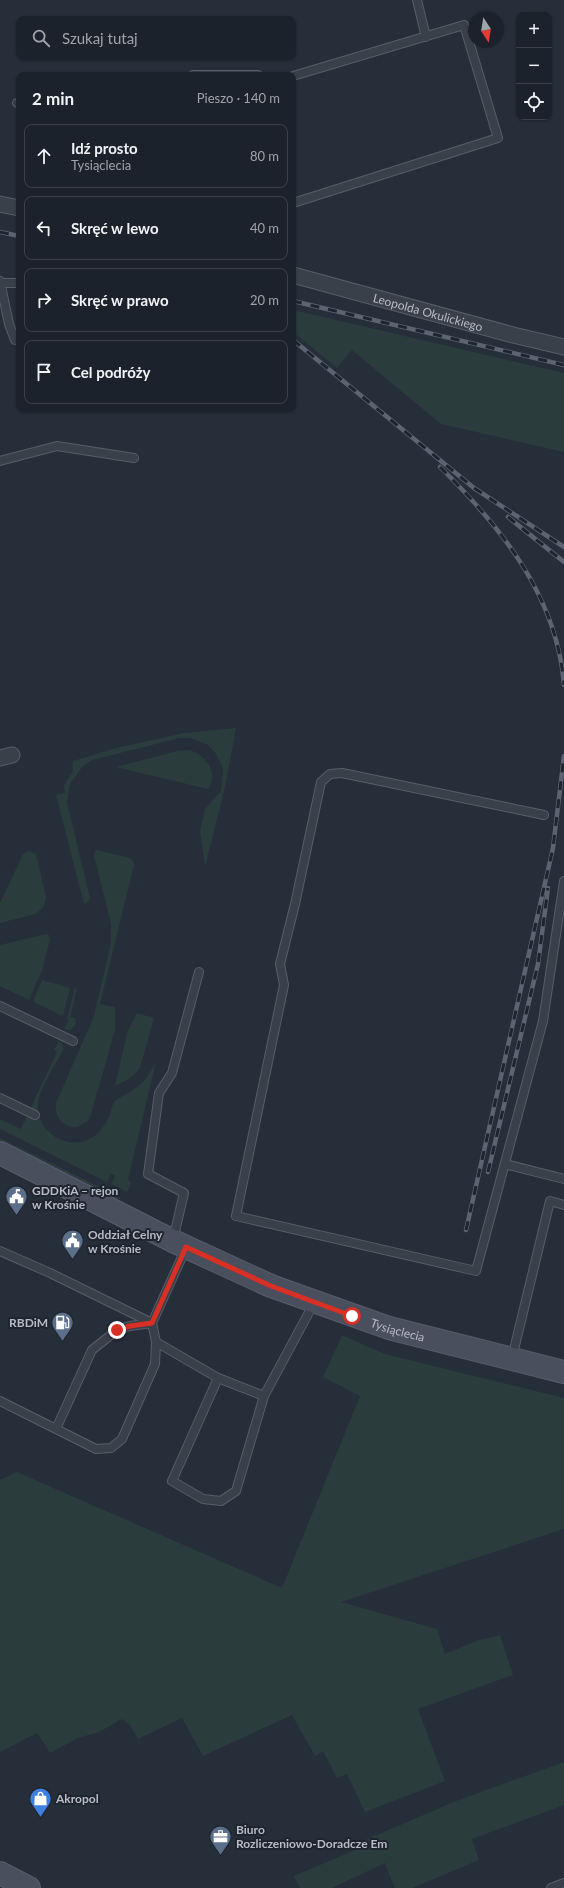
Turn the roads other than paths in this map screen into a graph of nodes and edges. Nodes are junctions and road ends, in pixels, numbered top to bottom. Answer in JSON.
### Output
{"nodes":[{"id":1,"x":417,"y":0,"type":"edge"},
{"id":2,"x":426,"y":37,"type":"junction"},
{"id":3,"x":296,"y":75,"type":"edge"},
{"id":4,"x":296,"y":202,"type":"edge"},
{"id":5,"x":0,"y":204,"type":"edge"},
{"id":6,"x":16,"y":207,"type":"edge"},
{"id":7,"x":296,"y":275,"type":"edge"},
{"id":8,"x":1,"y":282,"type":"edge"},
{"id":9,"x":16,"y":283,"type":"edge"},
{"id":10,"x":16,"y":340,"type":"edge"},
{"id":11,"x":564,"y":347,"type":"edge"},
{"id":12,"x":134,"y":458,"type":"dead end"},
{"id":13,"x":0,"y":461,"type":"edge"},
{"id":14,"x":544,"y":815,"type":"dead end"},
{"id":15,"x":564,"y":881,"type":"edge"},
{"id":16,"x":199,"y":972,"type":"dead end"},
{"id":17,"x":0,"y":1006,"type":"edge"},
{"id":18,"x":73,"y":1041,"type":"dead end"},
{"id":19,"x":0,"y":1098,"type":"edge"},
{"id":20,"x":35,"y":1115,"type":"dead end"},
{"id":21,"x":0,"y":1153,"type":"edge"},
{"id":22,"x":505,"y":1164,"type":"junction"},
{"id":23,"x":564,"y":1179,"type":"edge"},
{"id":24,"x":564,"y":1205,"type":"edge"},
{"id":25,"x":180,"y":1244,"type":"junction"},
{"id":26,"x":0,"y":1251,"type":"edge"},
{"id":27,"x":314,"y":1303,"type":"junction"},
{"id":28,"x":152,"y":1323,"type":"junction"},
{"id":29,"x":156,"y":1342,"type":"junction"},
{"id":30,"x":512,"y":1359,"type":"junction"},
{"id":31,"x":564,"y":1372,"type":"edge"},
{"id":32,"x":218,"y":1378,"type":"junction"},
{"id":33,"x":264,"y":1396,"type":"junction"},
{"id":34,"x":0,"y":1401,"type":"edge"},
{"id":35,"x":56,"y":1429,"type":"junction"},
{"id":36,"x":0,"y":1873,"type":"edge"},
{"id":37,"x":564,"y":1883,"type":"edge"},
{"id":38,"x":29,"y":1888,"type":"edge"},
{"id":39,"x":551,"y":1888,"type":"edge"}],
"edges":[{"from":1,"to":2,"type":"lane"},
{"from":2,"to":3,"type":"lane"},
{"from":2,"to":4,"type":"lane"},
{"from":5,"to":6,"type":"street"},
{"from":7,"to":11,"type":"street","name":"Leopolda Okulickiego"},
{"from":8,"to":9,"type":"lane"},
{"from":8,"to":10,"type":"lane"},
{"from":12,"to":13,"type":"lane"},
{"from":14,"to":22,"type":"lane"},
{"from":15,"to":22,"type":"lane"},
{"from":16,"to":25,"type":"lane"},
{"from":17,"to":18,"type":"lane"},
{"from":19,"to":20,"type":"lane"},
{"from":21,"to":25,"type":"street","name":"Tysiąclecia"},
{"from":22,"to":23,"type":"lane"},
{"from":24,"to":30,"type":"lane"},
{"from":25,"to":27,"type":"street","name":"Tysiąclecia"},
{"from":25,"to":28,"type":"lane"},
{"from":26,"to":28,"type":"lane"},
{"from":27,"to":30,"type":"street","name":"Tysiąclecia"},
{"from":27,"to":33,"type":"lane"},
{"from":28,"to":29,"type":"lane"},
{"from":28,"to":35,"type":"lane"},
{"from":29,"to":32,"type":"lane"},
{"from":29,"to":35,"type":"lane"},
{"from":30,"to":31,"type":"street","name":"Tysiąclecia"},
{"from":32,"to":33,"type":"lane"},
{"from":32,"to":33,"type":"lane"},
{"from":34,"to":35,"type":"lane"},
{"from":36,"to":38,"type":"street"},
{"from":37,"to":39,"type":"lane"}]}
